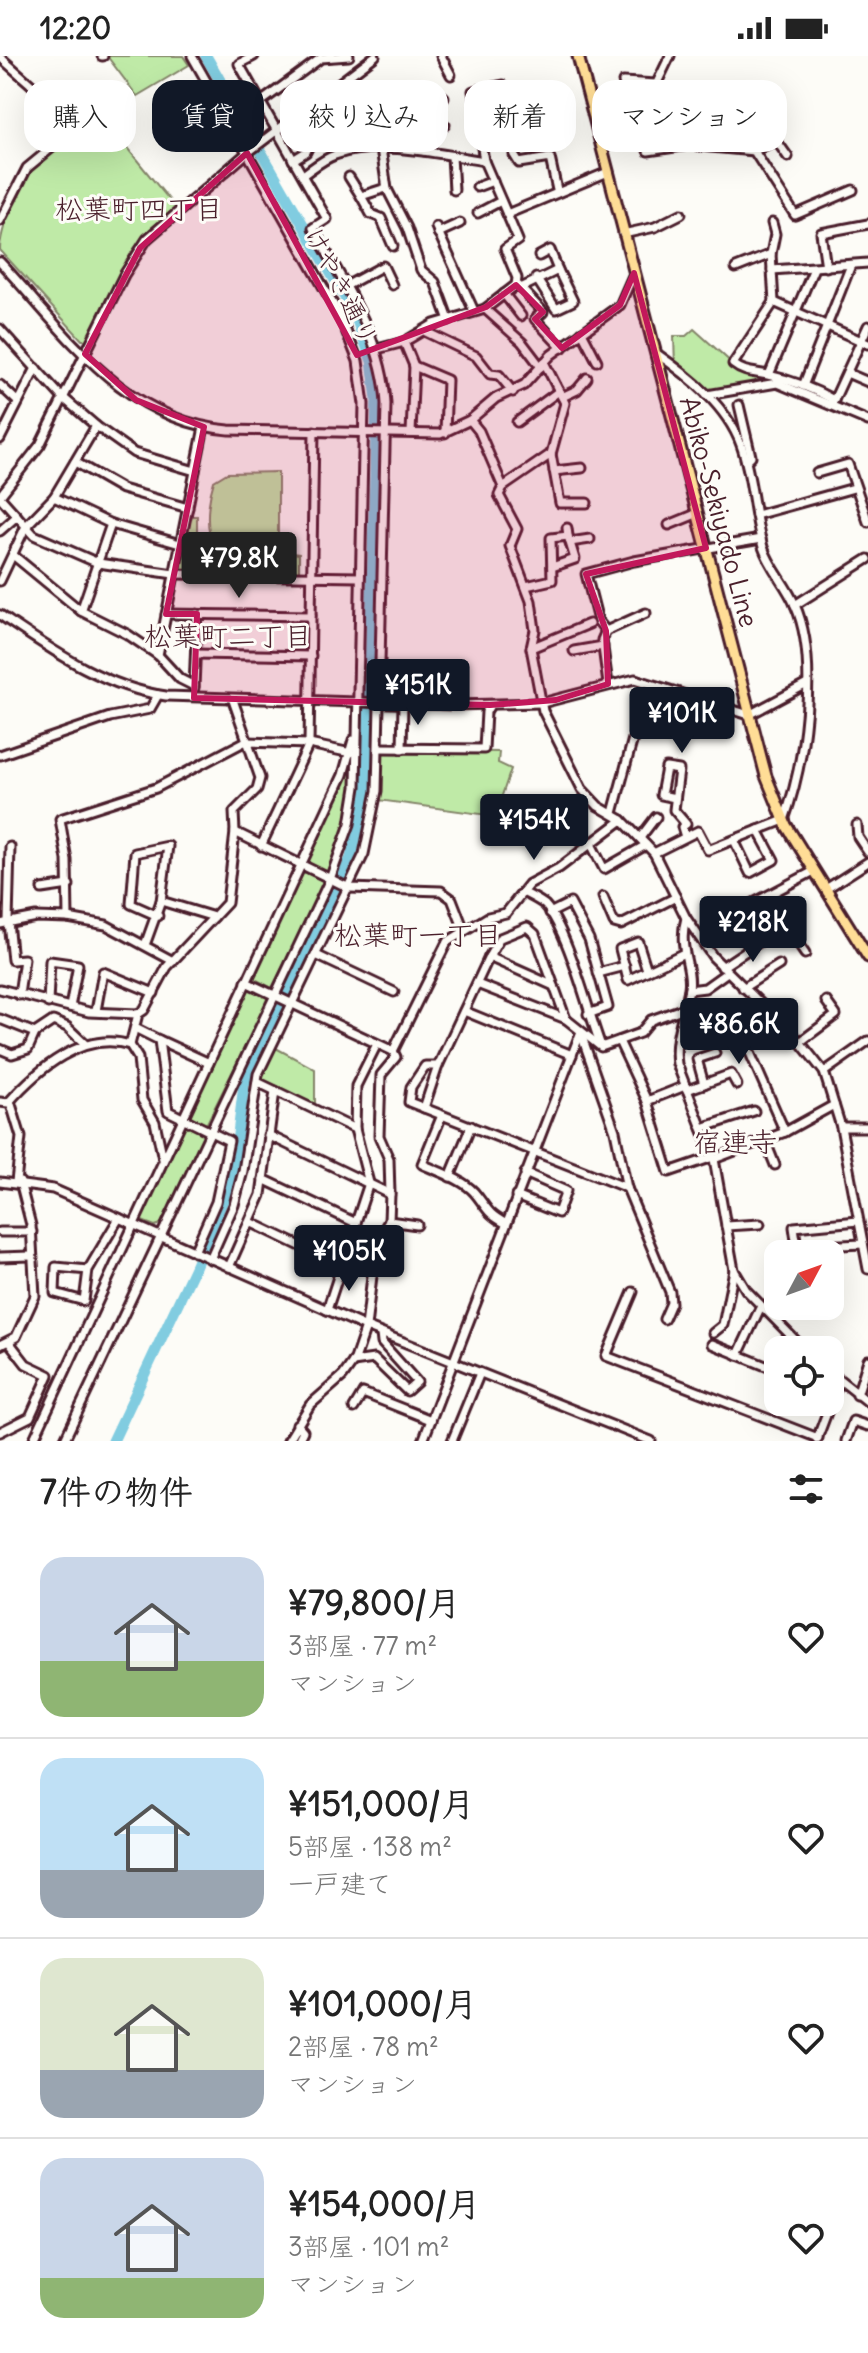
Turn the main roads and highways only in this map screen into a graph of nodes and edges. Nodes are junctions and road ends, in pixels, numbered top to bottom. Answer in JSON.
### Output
{"nodes":[{"id":1,"x":578,"y":56,"type":"edge"},
{"id":2,"x":868,"y":957,"type":"edge"}],
"edges":[{"from":1,"to":2,"type":"main road","name":"Abiko-Sekiyado Line"}]}
